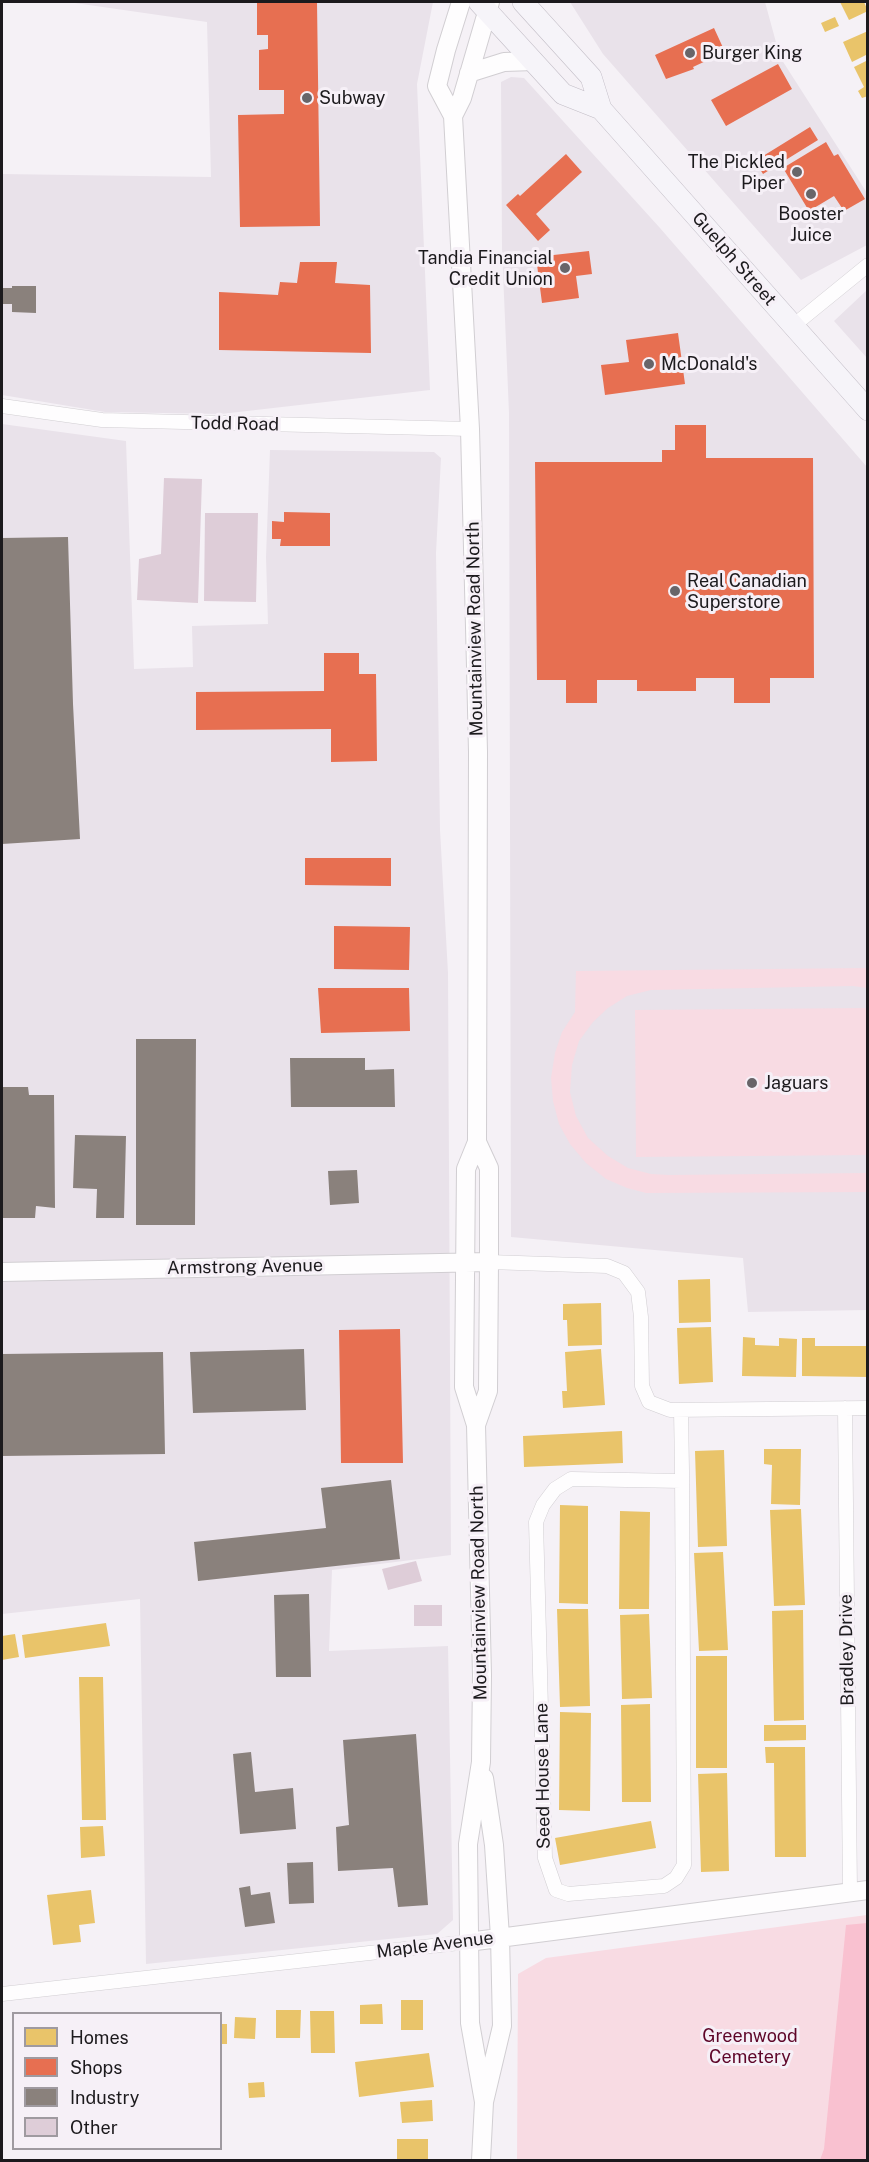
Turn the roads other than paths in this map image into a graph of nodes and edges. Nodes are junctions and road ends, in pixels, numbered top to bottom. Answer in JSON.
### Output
{"nodes":[{"id":1,"x":461,"y":2,"type":"edge"},
{"id":2,"x":523,"y":2,"type":"edge"},
{"id":3,"x":485,"y":4,"type":"edge"},
{"id":4,"x":534,"y":61,"type":"junction"},
{"id":5,"x":469,"y":73,"type":"junction"},
{"id":6,"x":601,"y":108,"type":"junction"},
{"id":7,"x":453,"y":116,"type":"junction"},
{"id":8,"x":867,"y":266,"type":"edge"},
{"id":9,"x":793,"y":326,"type":"junction"},
{"id":10,"x":2,"y":406,"type":"edge"},
{"id":11,"x":867,"y":410,"type":"edge"},
{"id":12,"x":470,"y":429,"type":"junction"},
{"id":13,"x":477,"y":1142,"type":"junction"},
{"id":14,"x":489,"y":1262,"type":"junction"},
{"id":15,"x":465,"y":1263,"type":"junction"},
{"id":16,"x":2,"y":1272,"type":"edge"},
{"id":17,"x":845,"y":1407,"type":"junction"},
{"id":18,"x":867,"y":1408,"type":"edge"},
{"id":19,"x":681,"y":1410,"type":"junction"},
{"id":20,"x":476,"y":1425,"type":"junction"},
{"id":21,"x":682,"y":1480,"type":"junction"},
{"id":22,"x":481,"y":1762,"type":"junction"},
{"id":23,"x":859,"y":1891,"type":"edge"},
{"id":24,"x":500,"y":1937,"type":"junction"},
{"id":25,"x":468,"y":1942,"type":"junction"},
{"id":26,"x":2,"y":1994,"type":"edge"},
{"id":27,"x":484,"y":2102,"type":"junction"},
{"id":28,"x":482,"y":2160,"type":"edge"}],
"edges":[{"from":1,"to":7,"type":"main road","name":"Mountainview Road North"},
{"from":2,"to":6,"type":"main road","name":"Guelph Street"},
{"from":3,"to":4,"type":"main road","name":"Guelph Street"},
{"from":3,"to":5,"type":"main road","name":"Mountainview Road North"},
{"from":4,"to":5,"type":"main road"},
{"from":4,"to":6,"type":"main road","name":"Guelph Street"},
{"from":5,"to":7,"type":"main road","name":"Mountainview Road North"},
{"from":6,"to":9,"type":"main road","name":"Guelph Street"},
{"from":7,"to":12,"type":"main road","name":"Mountainview Road North"},
{"from":8,"to":9,"type":"street"},
{"from":9,"to":11,"type":"main road","name":"Guelph Street"},
{"from":10,"to":12,"type":"street","name":"Todd Road"},
{"from":12,"to":13,"type":"main road","name":"Mountainview Road North"},
{"from":13,"to":14,"type":"main road","name":"Mountainview Road North"},
{"from":13,"to":15,"type":"main road","name":"Mountainview Road North"},
{"from":14,"to":15,"type":"main road","name":"Armstrong Avenue"},
{"from":14,"to":19,"type":"street"},
{"from":14,"to":20,"type":"main road","name":"Mountainview Road North"},
{"from":15,"to":16,"type":"main road","name":"Armstrong Avenue"},
{"from":15,"to":20,"type":"main road","name":"Mountainview Road North"},
{"from":17,"to":18,"type":"street"},
{"from":17,"to":19,"type":"street"},
{"from":17,"to":23,"type":"street","name":"Bradley Drive"},
{"from":19,"to":21,"type":"street","name":"Seed House Lane"},
{"from":20,"to":22,"type":"main road","name":"Mountainview Road North"},
{"from":21,"to":21,"type":"street","name":"Seed House Lane"},
{"from":22,"to":24,"type":"main road","name":"Mountainview Road North"},
{"from":22,"to":25,"type":"main road","name":"Mountainview Road North"},
{"from":23,"to":24,"type":"main road","name":"Maple Avenue"},
{"from":24,"to":25,"type":"main road","name":"Maple Avenue"},
{"from":24,"to":27,"type":"main road","name":"Mountainview Road North"},
{"from":25,"to":26,"type":"street","name":"Maple Avenue"},
{"from":25,"to":27,"type":"main road","name":"Mountainview Road North"},
{"from":27,"to":28,"type":"main road","name":"Mountainview Road North"}]}
